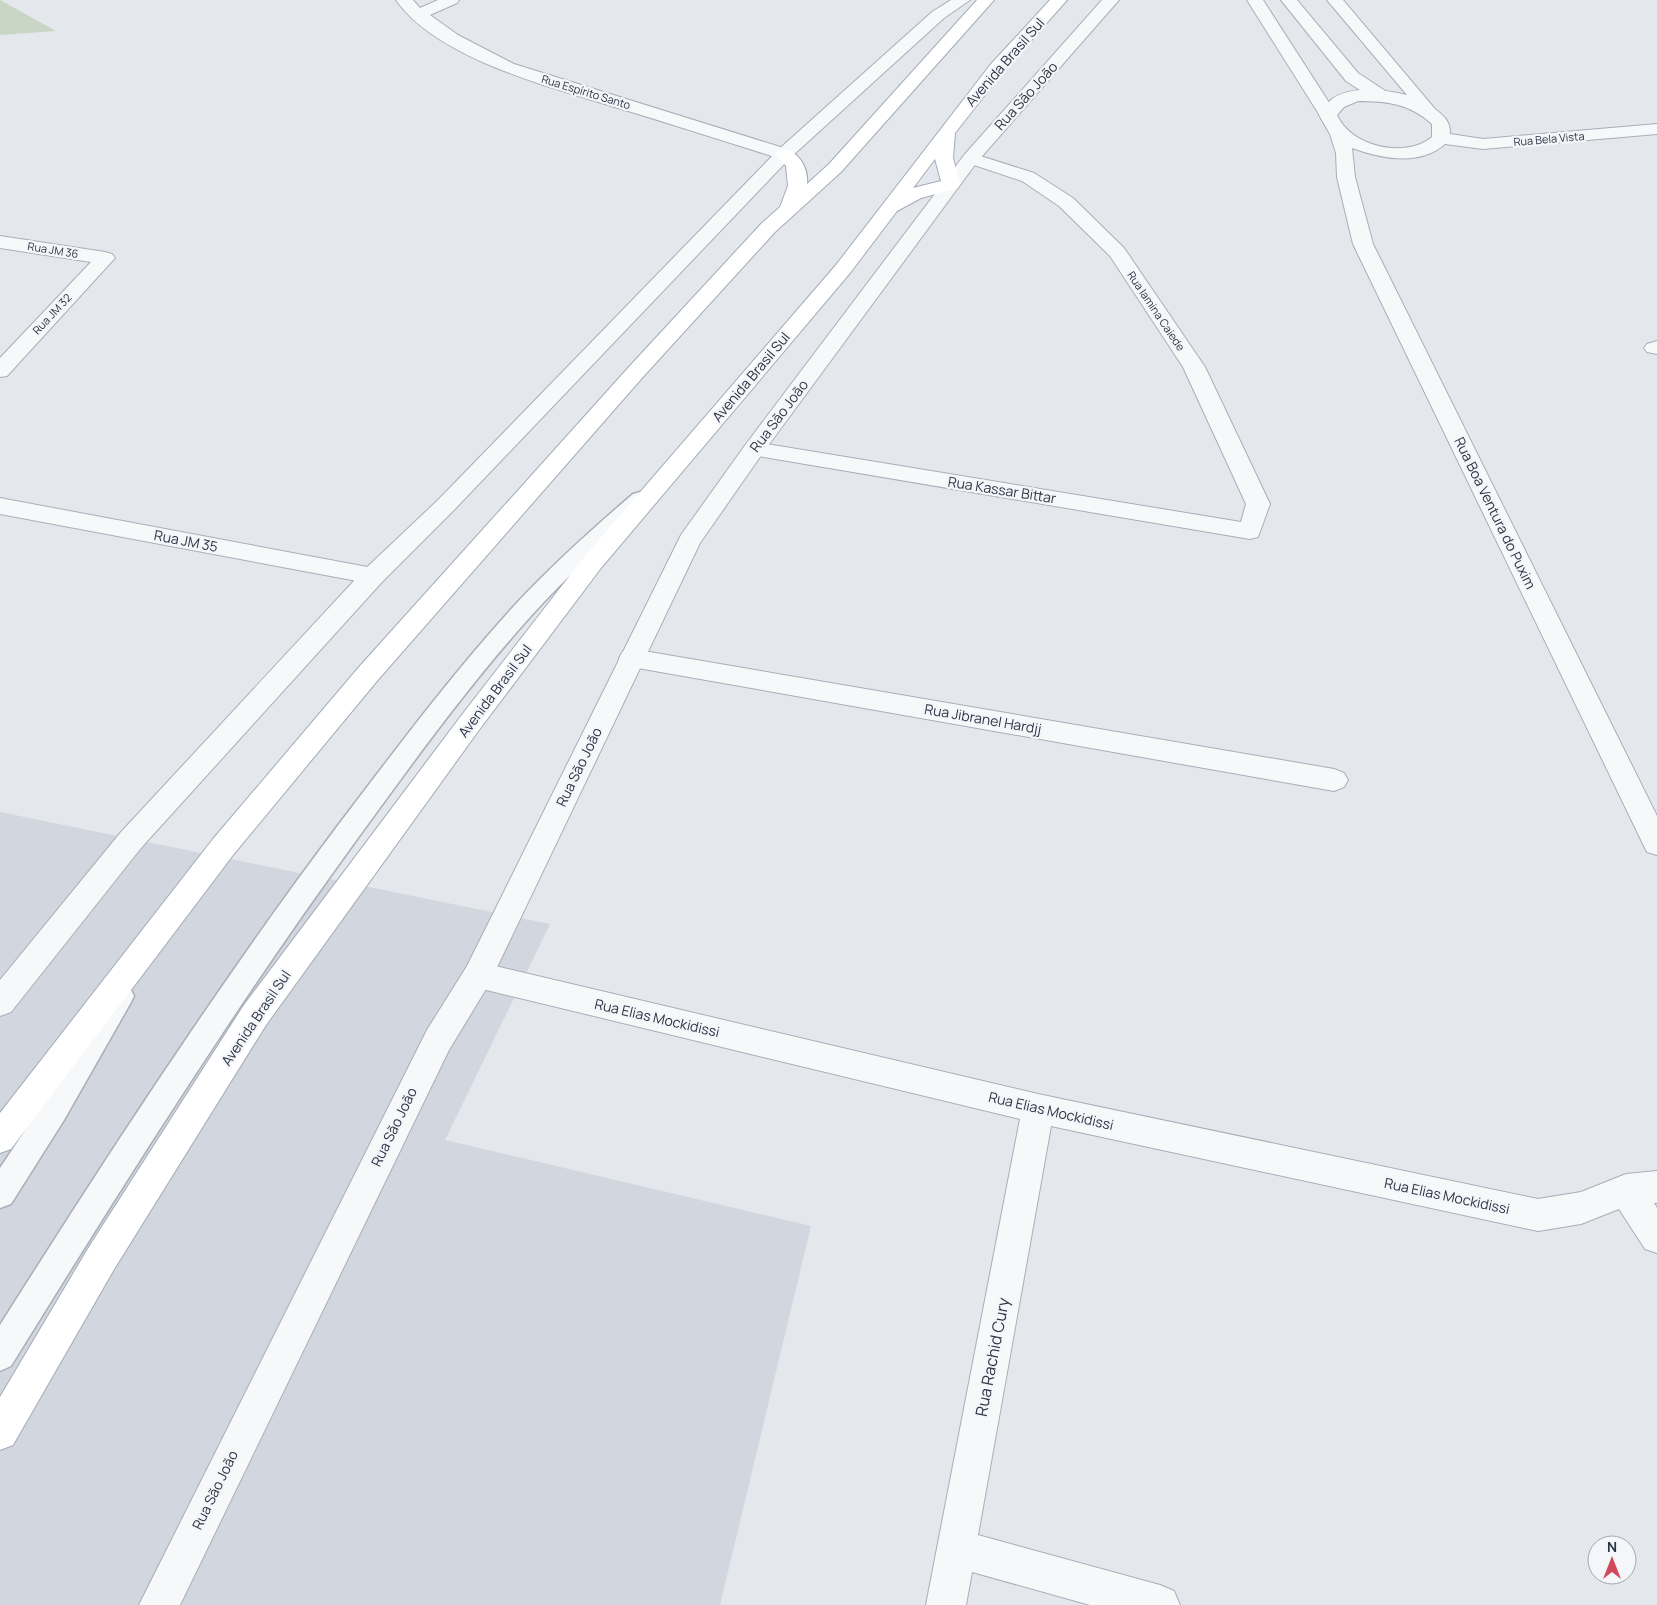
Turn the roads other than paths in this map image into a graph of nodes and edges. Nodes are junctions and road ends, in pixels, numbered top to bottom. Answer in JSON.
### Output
{"nodes":[{"id":1,"x":404,"y":0,"type":"edge"},
{"id":2,"x":451,"y":0,"type":"edge"},
{"id":3,"x":962,"y":0,"type":"edge"},
{"id":4,"x":986,"y":0,"type":"edge"},
{"id":5,"x":1058,"y":0,"type":"edge"},
{"id":6,"x":1111,"y":0,"type":"edge"},
{"id":7,"x":1255,"y":0,"type":"edge"},
{"id":8,"x":1289,"y":0,"type":"edge"},
{"id":9,"x":1335,"y":0,"type":"edge"},
{"id":10,"x":418,"y":15,"type":"junction"},
{"id":11,"x":1381,"y":96,"type":"junction"},
{"id":12,"x":1428,"y":109,"type":"junction"},
{"id":13,"x":1328,"y":115,"type":"junction"},
{"id":14,"x":1657,"y":129,"type":"edge"},
{"id":15,"x":946,"y":133,"type":"junction"},
{"id":16,"x":1339,"y":134,"type":"junction"},
{"id":17,"x":1441,"y":138,"type":"junction"},
{"id":18,"x":1383,"y":151,"type":"junction"},
{"id":19,"x":784,"y":154,"type":"junction"},
{"id":20,"x":971,"y":158,"type":"junction"},
{"id":21,"x":1346,"y":177,"type":"junction"},
{"id":22,"x":951,"y":184,"type":"junction"},
{"id":23,"x":789,"y":208,"type":"junction"},
{"id":24,"x":886,"y":211,"type":"junction"},
{"id":25,"x":0,"y":242,"type":"edge"},
{"id":26,"x":105,"y":258,"type":"joint"},
{"id":27,"x":0,"y":371,"type":"edge"},
{"id":28,"x":754,"y":449,"type":"junction"},
{"id":29,"x":668,"y":475,"type":"junction"},
{"id":30,"x":0,"y":506,"type":"edge"},
{"id":31,"x":1250,"y":531,"type":"joint"},
{"id":32,"x":373,"y":576,"type":"junction"},
{"id":33,"x":632,"y":658,"type":"junction"},
{"id":34,"x":1334,"y":780,"type":"dead end"},
{"id":35,"x":1657,"y":844,"type":"edge"},
{"id":36,"x":142,"y":954,"type":"junction"},
{"id":37,"x":478,"y":975,"type":"junction"},
{"id":38,"x":0,"y":1003,"type":"edge"},
{"id":39,"x":1038,"y":1109,"type":"junction"},
{"id":40,"x":0,"y":1138,"type":"edge"},
{"id":41,"x":1641,"y":1188,"type":"edge"},
{"id":42,"x":0,"y":1194,"type":"edge"},
{"id":43,"x":1657,"y":1238,"type":"edge"},
{"id":44,"x":0,"y":1355,"type":"edge"},
{"id":45,"x":0,"y":1432,"type":"edge"},
{"id":46,"x":956,"y":1548,"type":"junction"},
{"id":47,"x":159,"y":1605,"type":"edge"},
{"id":48,"x":946,"y":1605,"type":"edge"},
{"id":49,"x":1160,"y":1605,"type":"edge"}],
"edges":[{"from":1,"to":10,"type":"street","name":"Rua Espírito Santo"},
{"from":2,"to":10,"type":"street"},
{"from":3,"to":19,"type":"street"},
{"from":4,"to":23,"type":"main road"},
{"from":5,"to":15,"type":"main road","name":"Avenida Brasil Sul"},
{"from":6,"to":20,"type":"street","name":"Rua São João"},
{"from":7,"to":13,"type":"street","name":"Rua Boa Ventura do Puxim"},
{"from":8,"to":11,"type":"street"},
{"from":9,"to":12,"type":"street"},
{"from":10,"to":19,"type":"street","name":"Rua Espírito Santo"},
{"from":11,"to":12,"type":"street"},
{"from":11,"to":13,"type":"street"},
{"from":12,"to":17,"type":"street"},
{"from":13,"to":16,"type":"street","name":"Rua Boa Ventura do Puxim"},
{"from":14,"to":17,"type":"street","name":"Rua Bela Vista"},
{"from":15,"to":22,"type":"main road"},
{"from":15,"to":24,"type":"main road","name":"Avenida Brasil Sul"},
{"from":16,"to":18,"type":"street"},
{"from":16,"to":21,"type":"street","name":"Rua Boa Ventura do Puxim"},
{"from":17,"to":18,"type":"street"},
{"from":18,"to":21,"type":"street"},
{"from":19,"to":23,"type":"main road"},
{"from":19,"to":32,"type":"street"},
{"from":20,"to":22,"type":"street","name":"Rua São João"},
{"from":20,"to":31,"type":"street","name":"Rua Iamina Caiede"},
{"from":21,"to":35,"type":"street","name":"Rua Boa Ventura do Puxim"},
{"from":22,"to":24,"type":"main road"},
{"from":22,"to":28,"type":"street","name":"Rua São João"},
{"from":23,"to":36,"type":"main road"},
{"from":24,"to":29,"type":"main road","name":"Avenida Brasil Sul"},
{"from":25,"to":26,"type":"street","name":"Rua JM 36"},
{"from":26,"to":27,"type":"street","name":"Rua JM 32"},
{"from":28,"to":31,"type":"street","name":"Rua Kassar Bittar"},
{"from":28,"to":33,"type":"street","name":"Rua São João"},
{"from":29,"to":44,"type":"lane"},
{"from":29,"to":45,"type":"main road","name":"Avenida Brasil Sul"},
{"from":30,"to":32,"type":"street","name":"Rua JM 35"},
{"from":32,"to":38,"type":"street"},
{"from":33,"to":34,"type":"street","name":"Rua Jibranel Hardjj"},
{"from":33,"to":37,"type":"street","name":"Rua São João"},
{"from":36,"to":40,"type":"main road"},
{"from":36,"to":42,"type":"lane"},
{"from":37,"to":39,"type":"street","name":"Rua Elias Mockidissi"},
{"from":37,"to":47,"type":"street","name":"Rua São João"},
{"from":39,"to":41,"type":"street","name":"Rua Elias Mockidissi"},
{"from":39,"to":46,"type":"street","name":"Rua Rachid Cury"},
{"from":41,"to":43,"type":"street"},
{"from":46,"to":48,"type":"street","name":"Rua Rachid Cury"},
{"from":46,"to":49,"type":"street"}]}
